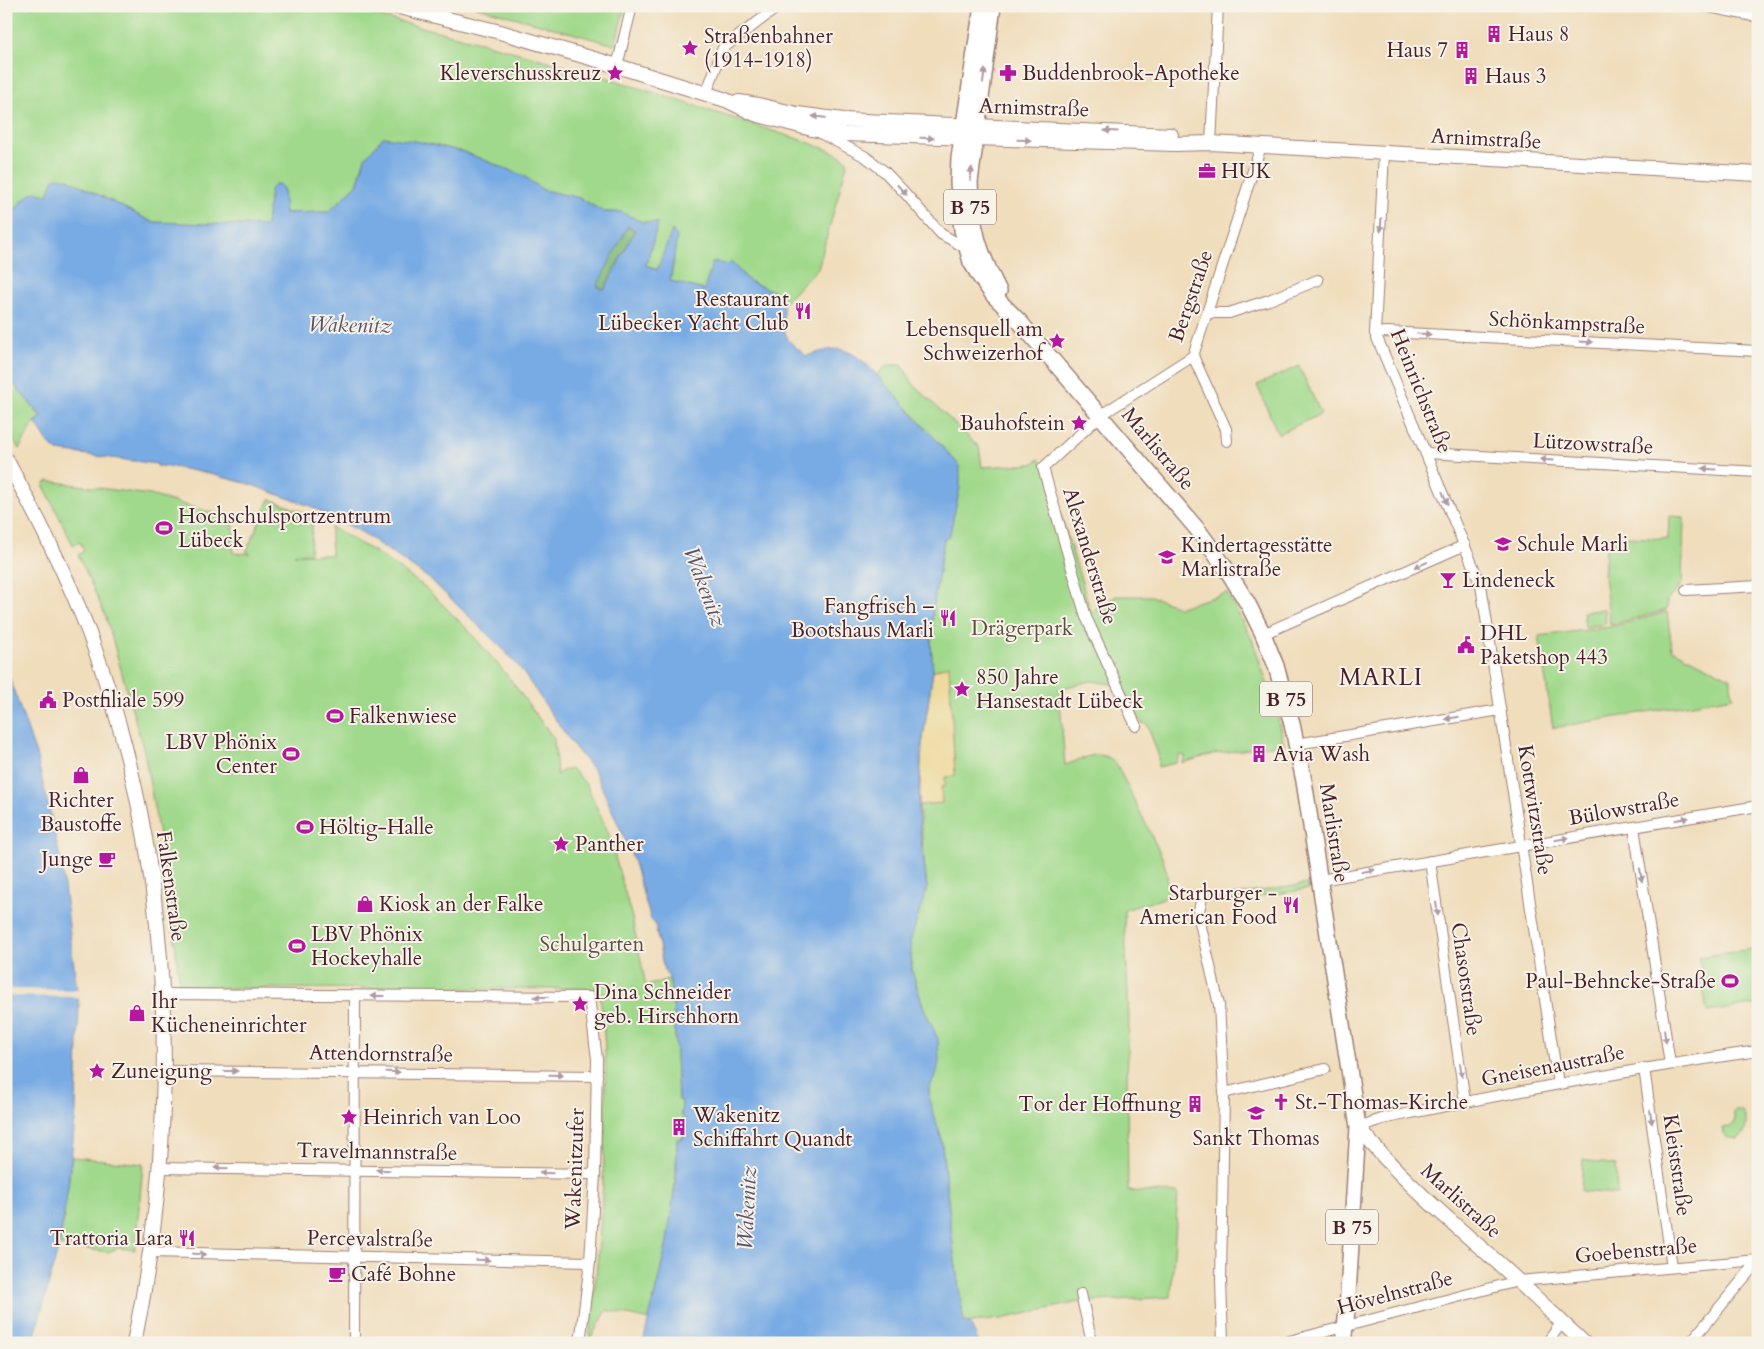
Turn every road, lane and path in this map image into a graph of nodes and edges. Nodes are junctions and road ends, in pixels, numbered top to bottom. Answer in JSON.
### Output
{"nodes":[{"id":1,"x":396,"y":6,"type":"edge"},
{"id":2,"x":632,"y":6,"type":"edge"},
{"id":3,"x":779,"y":6,"type":"edge"},
{"id":4,"x":982,"y":6,"type":"edge"},
{"id":5,"x":993,"y":6,"type":"edge"},
{"id":6,"x":1218,"y":6,"type":"edge"},
{"id":7,"x":1704,"y":6,"type":"edge"},
{"id":8,"x":1758,"y":17,"type":"edge"},
{"id":9,"x":617,"y":66,"type":"junction"},
{"id":10,"x":706,"y":94,"type":"junction"},
{"id":11,"x":726,"y":100,"type":"junction"},
{"id":12,"x":866,"y":128,"type":"junction"},
{"id":13,"x":812,"y":130,"type":"junction"},
{"id":14,"x":970,"y":132,"type":"junction"},
{"id":15,"x":1211,"y":143,"type":"junction"},
{"id":16,"x":1261,"y":146,"type":"junction"},
{"id":17,"x":1384,"y":153,"type":"junction"},
{"id":18,"x":863,"y":155,"type":"junction"},
{"id":19,"x":1758,"y":174,"type":"edge"},
{"id":20,"x":966,"y":248,"type":"junction"},
{"id":21,"x":985,"y":274,"type":"junction"},
{"id":22,"x":1318,"y":280,"type":"dead end"},
{"id":23,"x":1207,"y":313,"type":"junction"},
{"id":24,"x":1375,"y":333,"type":"junction"},
{"id":25,"x":1758,"y":351,"type":"edge"},
{"id":26,"x":1193,"y":356,"type":"junction"},
{"id":27,"x":1100,"y":415,"type":"junction"},
{"id":28,"x":1227,"y":440,"type":"dead end"},
{"id":29,"x":1427,"y":453,"type":"junction"},
{"id":30,"x":6,"y":460,"type":"edge"},
{"id":31,"x":1758,"y":472,"type":"edge"},
{"id":32,"x":1465,"y":545,"type":"junction"},
{"id":33,"x":1758,"y":586,"type":"edge"},
{"id":34,"x":1686,"y":590,"type":"dead end"},
{"id":35,"x":1264,"y":634,"type":"junction"},
{"id":36,"x":1500,"y":710,"type":"junction"},
{"id":37,"x":1136,"y":726,"type":"dead end"},
{"id":38,"x":1297,"y":744,"type":"junction"},
{"id":39,"x":1758,"y":806,"type":"edge"},
{"id":40,"x":1634,"y":827,"type":"junction"},
{"id":41,"x":1521,"y":846,"type":"junction"},
{"id":42,"x":1430,"y":861,"type":"junction"},
{"id":43,"x":1320,"y":880,"type":"junction"},
{"id":44,"x":1202,"y":898,"type":"dead end"},
{"id":45,"x":164,"y":994,"type":"junction"},
{"id":46,"x":356,"y":996,"type":"junction"},
{"id":47,"x":1758,"y":1051,"type":"edge"},
{"id":48,"x":1670,"y":1064,"type":"junction"},
{"id":49,"x":1644,"y":1068,"type":"junction"},
{"id":50,"x":1325,"y":1069,"type":"dead end"},
{"id":51,"x":165,"y":1071,"type":"junction"},
{"id":52,"x":355,"y":1072,"type":"junction"},
{"id":53,"x":597,"y":1076,"type":"junction"},
{"id":54,"x":1558,"y":1084,"type":"junction"},
{"id":55,"x":1224,"y":1093,"type":"junction"},
{"id":56,"x":1465,"y":1102,"type":"junction"},
{"id":57,"x":1358,"y":1127,"type":"junction"},
{"id":58,"x":159,"y":1168,"type":"junction"},
{"id":59,"x":354,"y":1170,"type":"junction"},
{"id":60,"x":595,"y":1174,"type":"junction"},
{"id":61,"x":150,"y":1252,"type":"junction"},
{"id":62,"x":355,"y":1258,"type":"junction"},
{"id":63,"x":1758,"y":1260,"type":"edge"},
{"id":64,"x":590,"y":1262,"type":"junction"},
{"id":65,"x":1672,"y":1267,"type":"junction"},
{"id":66,"x":1518,"y":1281,"type":"junction"},
{"id":67,"x":1081,"y":1294,"type":"dead end"},
{"id":68,"x":1562,"y":1322,"type":"junction"},
{"id":69,"x":1345,"y":1326,"type":"junction"},
{"id":70,"x":135,"y":1343,"type":"edge"},
{"id":71,"x":354,"y":1343,"type":"edge"},
{"id":72,"x":580,"y":1343,"type":"edge"},
{"id":73,"x":1092,"y":1343,"type":"edge"},
{"id":74,"x":1223,"y":1343,"type":"edge"},
{"id":75,"x":1282,"y":1343,"type":"edge"},
{"id":76,"x":1342,"y":1343,"type":"edge"},
{"id":77,"x":1547,"y":1343,"type":"edge"},
{"id":78,"x":1584,"y":1343,"type":"edge"},
{"id":79,"x":1690,"y":1343,"type":"edge"}],
"edges":[{"from":1,"to":9,"type":"main road"},
{"from":2,"to":9,"type":"street"},
{"from":3,"to":10,"type":"street"},
{"from":4,"to":14,"type":"main road","number":"B 75"},
{"from":14,"to":5,"type":"main road","number":"B 75","one_way":true},
{"from":6,"to":15,"type":"street"},
{"from":7,"to":8,"type":"street"},
{"from":9,"to":10,"type":"main road"},
{"from":10,"to":11,"type":"main road"},
{"from":12,"to":11,"type":"main road","one_way":true},
{"from":11,"to":13,"type":"main road"},
{"from":12,"to":13,"type":"main road"},
{"from":12,"to":14,"type":"main road","name":"Arnimstraße"},
{"from":12,"to":18,"type":"street"},
{"from":13,"to":18,"type":"street"},
{"from":14,"to":15,"type":"main road","name":"Arnimstraße"},
{"from":14,"to":20,"type":"main road","number":"B 75"},
{"from":21,"to":14,"type":"main road","number":"B 75","one_way":true},
{"from":15,"to":16,"type":"main road","name":"Arnimstraße"},
{"from":16,"to":17,"type":"main road","name":"Arnimstraße"},
{"from":16,"to":23,"type":"street","name":"Bergstraße"},
{"from":17,"to":19,"type":"main road","name":"Arnimstraße"},
{"from":17,"to":24,"type":"street","name":"Heinrichstraße","one_way":true},
{"from":18,"to":20,"type":"street","one_way":true},
{"from":20,"to":21,"type":"main road","number":"B 75"},
{"from":21,"to":27,"type":"main road","name":"Marlistraße","number":"B 75"},
{"from":22,"to":23,"type":"street"},
{"from":23,"to":26,"type":"street","name":"Bergstraße"},
{"from":24,"to":25,"type":"street","name":"Schönkampstraße","one_way":true},
{"from":24,"to":29,"type":"street","name":"Heinrichstraße"},
{"from":26,"to":27,"type":"street","name":"Bergstraße"},
{"from":26,"to":28,"type":"street"},
{"from":27,"to":35,"type":"main road","name":"Marlistraße","number":"B 75"},
{"from":27,"to":37,"type":"street","name":"Alexanderstraße"},
{"from":31,"to":29,"type":"street","name":"Lützowstraße","one_way":true},
{"from":29,"to":32,"type":"street","name":"Heinrichstraße","one_way":true},
{"from":30,"to":45,"type":"main road","name":"Falkenstraße"},
{"from":32,"to":35,"type":"street","one_way":true},
{"from":32,"to":36,"type":"street","name":"Kottwitzstraße"},
{"from":33,"to":34,"type":"street"},
{"from":35,"to":38,"type":"main road","name":"Marlistraße","number":"B 75"},
{"from":36,"to":38,"type":"street","one_way":true},
{"from":36,"to":41,"type":"street","name":"Kottwitzstraße"},
{"from":38,"to":43,"type":"main road","name":"Marlistraße","number":"B 75"},
{"from":40,"to":39,"type":"street","name":"Bülowstraße","one_way":true},
{"from":41,"to":40,"type":"street","name":"Bülowstraße","one_way":true},
{"from":40,"to":48,"type":"street","one_way":true},
{"from":41,"to":42,"type":"street","name":"Bülowstraße"},
{"from":41,"to":54,"type":"street","name":"Kottwitzstraße"},
{"from":43,"to":42,"type":"street","name":"Bülowstraße","one_way":true},
{"from":42,"to":56,"type":"street","name":"Chasotstraße","one_way":true},
{"from":43,"to":57,"type":"main road","name":"Marlistraße","number":"B 75"},
{"from":44,"to":55,"type":"street"},
{"from":45,"to":46,"type":"street"},
{"from":45,"to":51,"type":"main road","name":"Falkenstraße"},
{"from":46,"to":52,"type":"street"},
{"from":53,"to":46,"type":"street","name":"Wakenitzufer","one_way":true},
{"from":47,"to":48,"type":"street","name":"Gneisenaustraße"},
{"from":48,"to":49,"type":"street","name":"Gneisenaustraße"},
{"from":49,"to":54,"type":"street","name":"Gneisenaustraße"},
{"from":49,"to":65,"type":"street","name":"Kleiststraße","one_way":true},
{"from":50,"to":55,"type":"street"},
{"from":51,"to":52,"type":"street","name":"Attendornstraße","one_way":true},
{"from":51,"to":58,"type":"main road","name":"Falkenstraße"},
{"from":52,"to":53,"type":"street","name":"Attendornstraße","one_way":true},
{"from":52,"to":59,"type":"street"},
{"from":53,"to":60,"type":"street","name":"Wakenitzufer"},
{"from":54,"to":56,"type":"street","name":"Gneisenaustraße"},
{"from":55,"to":74,"type":"street"},
{"from":56,"to":57,"type":"street","name":"Gneisenaustraße"},
{"from":57,"to":66,"type":"main road","name":"Marlistraße"},
{"from":57,"to":69,"type":"main road","number":"B 75"},
{"from":59,"to":58,"type":"street","name":"Travelmannstraße","one_way":true},
{"from":58,"to":61,"type":"main road","name":"Falkenstraße"},
{"from":60,"to":59,"type":"street","name":"Travelmannstraße","one_way":true},
{"from":59,"to":62,"type":"street"},
{"from":60,"to":64,"type":"street","name":"Wakenitzufer"},
{"from":61,"to":62,"type":"street","name":"Percevalstraße","one_way":true},
{"from":61,"to":70,"type":"main road","name":"Falkenstraße"},
{"from":62,"to":64,"type":"street","name":"Percevalstraße","one_way":true},
{"from":62,"to":71,"type":"street"},
{"from":63,"to":65,"type":"street","name":"Goebenstraße"},
{"from":63,"to":79,"type":"street"},
{"from":64,"to":72,"type":"street","name":"Wakenitzufer"},
{"from":65,"to":66,"type":"street","name":"Goebenstraße"},
{"from":66,"to":68,"type":"main road","name":"Marlistraße"},
{"from":66,"to":69,"type":"street","name":"Hövelnstraße"},
{"from":67,"to":73,"type":"street"},
{"from":68,"to":77,"type":"street"},
{"from":68,"to":78,"type":"main road","name":"Marlistraße"},
{"from":69,"to":75,"type":"street","name":"Hövelnstraße"},
{"from":69,"to":76,"type":"main road","number":"B 75"}]}
